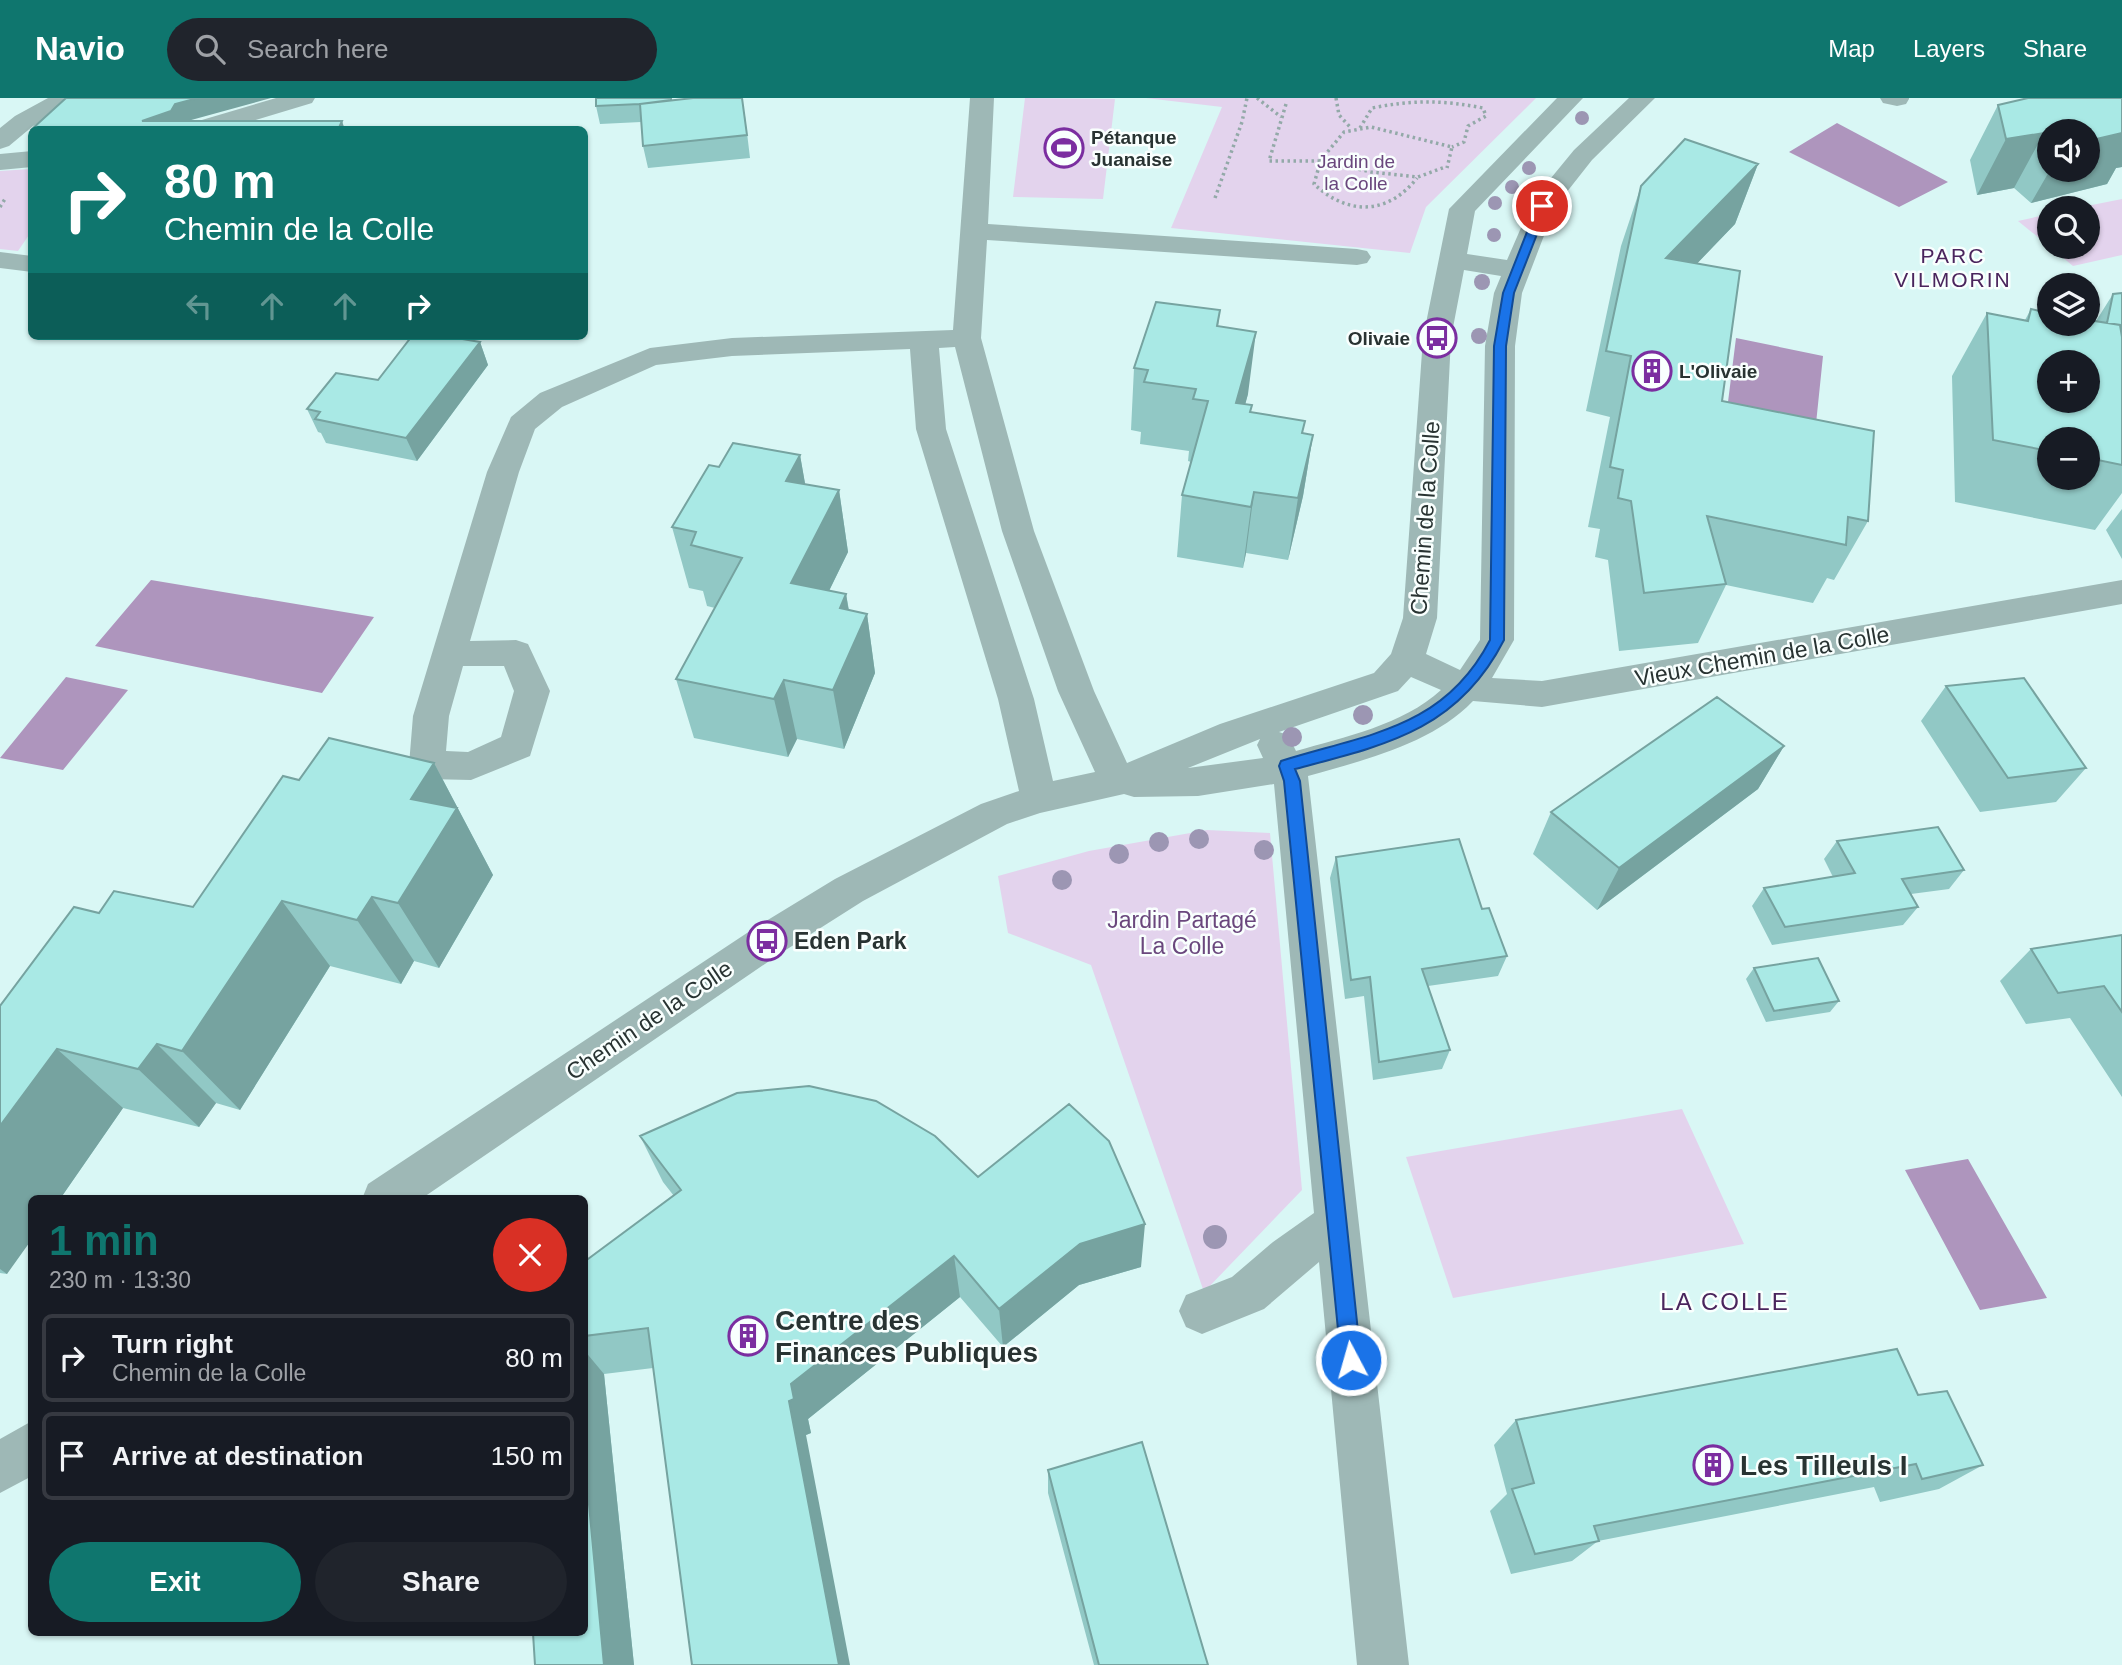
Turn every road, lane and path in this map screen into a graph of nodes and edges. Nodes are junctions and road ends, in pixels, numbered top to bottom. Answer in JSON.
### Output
{"nodes":[{"id":1,"x":67,"y":98,"type":"edge"},
{"id":2,"x":303,"y":98,"type":"edge"},
{"id":3,"x":982,"y":98,"type":"edge"},
{"id":4,"x":1247,"y":98,"type":"edge"},
{"id":5,"x":1257,"y":98,"type":"edge"},
{"id":6,"x":1336,"y":98,"type":"edge"},
{"id":7,"x":1571,"y":98,"type":"edge"},
{"id":8,"x":1643,"y":98,"type":"edge"},
{"id":9,"x":1286,"y":104,"type":"dead end"},
{"id":10,"x":1282,"y":117,"type":"junction"},
{"id":11,"x":208,"y":126,"type":"edge"},
{"id":12,"x":1351,"y":128,"type":"junction"},
{"id":13,"x":1360,"y":128,"type":"junction"},
{"id":14,"x":0,"y":141,"type":"edge"},
{"id":15,"x":1451,"y":147,"type":"junction"},
{"id":16,"x":28,"y":159,"type":"edge"},
{"id":17,"x":1320,"y":161,"type":"junction"},
{"id":18,"x":0,"y":162,"type":"edge"},
{"id":19,"x":1329,"y":163,"type":"junction"},
{"id":20,"x":1445,"y":167,"type":"junction"},
{"id":21,"x":1418,"y":177,"type":"junction"},
{"id":22,"x":1487,"y":181,"type":"junction"},
{"id":23,"x":1214,"y":198,"type":"dead end"},
{"id":24,"x":973,"y":231,"type":"junction"},
{"id":25,"x":1357,"y":257,"type":"dead end"},
{"id":26,"x":0,"y":260,"type":"edge"},
{"id":27,"x":1452,"y":260,"type":"junction"},
{"id":28,"x":28,"y":264,"type":"edge"},
{"id":29,"x":1516,"y":270,"type":"junction"},
{"id":30,"x":967,"y":338,"type":"junction"},
{"id":31,"x":924,"y":342,"type":"junction"},
{"id":32,"x":2122,"y":593,"type":"edge"},
{"id":33,"x":449,"y":654,"type":"dead end"},
{"id":34,"x":1407,"y":659,"type":"junction"},
{"id":35,"x":1462,"y":687,"type":"junction"},
{"id":36,"x":1265,"y":726,"type":"junction"},
{"id":37,"x":1287,"y":766,"type":"junction"},
{"id":38,"x":1118,"y":782,"type":"junction"},
{"id":39,"x":1039,"y":799,"type":"junction"},
{"id":40,"x":390,"y":1195,"type":"edge"},
{"id":41,"x":1337,"y":1223,"type":"junction"},
{"id":42,"x":1202,"y":1311,"type":"dead end"},
{"id":43,"x":28,"y":1448,"type":"edge"},
{"id":44,"x":0,"y":1469,"type":"edge"},
{"id":45,"x":1383,"y":1665,"type":"edge"}],
"edges":[{"from":1,"to":14,"type":"street"},
{"from":2,"to":11,"type":"street"},
{"from":3,"to":24,"type":"street"},
{"from":4,"to":23,"type":"path"},
{"from":5,"to":10,"type":"path"},
{"from":6,"to":12,"type":"path"},
{"from":7,"to":22,"type":"street","name":"Chemin de la Colle"},
{"from":8,"to":29,"type":"street","name":"Chemin de la Colle"},
{"from":9,"to":10,"type":"path"},
{"from":10,"to":17,"type":"path"},
{"from":12,"to":13,"type":"path"},
{"from":12,"to":17,"type":"path"},
{"from":13,"to":15,"type":"path"},
{"from":13,"to":15,"type":"path"},
{"from":15,"to":20,"type":"path"},
{"from":16,"to":18,"type":"street"},
{"from":17,"to":19,"type":"path"},
{"from":19,"to":21,"type":"path"},
{"from":19,"to":21,"type":"path"},
{"from":20,"to":21,"type":"path"},
{"from":20,"to":22,"type":"path"},
{"from":22,"to":27,"type":"street","name":"Chemin de la Colle"},
{"from":24,"to":25,"type":"street"},
{"from":24,"to":30,"type":"street"},
{"from":26,"to":28,"type":"street"},
{"from":27,"to":29,"type":"street"},
{"from":27,"to":34,"type":"street","name":"Chemin de la Colle"},
{"from":29,"to":35,"type":"street","name":"Chemin de la Colle"},
{"from":30,"to":31,"type":"street"},
{"from":30,"to":38,"type":"street"},
{"from":31,"to":33,"type":"street"},
{"from":31,"to":39,"type":"street"},
{"from":32,"to":35,"type":"street","name":"Vieux Chemin de la Colle"},
{"from":34,"to":35,"type":"street","name":"Vieux Chemin de la Colle"},
{"from":34,"to":36,"type":"street","name":"Chemin de la Colle"},
{"from":35,"to":37,"type":"street","name":"Chemin de la Colle"},
{"from":36,"to":37,"type":"street"},
{"from":36,"to":38,"type":"street","name":"Chemin de la Colle"},
{"from":37,"to":38,"type":"street","name":"Chemin de la Colle"},
{"from":37,"to":41,"type":"street"},
{"from":38,"to":39,"type":"street","name":"Chemin de la Colle"},
{"from":39,"to":40,"type":"street","name":"Chemin de la Colle"},
{"from":41,"to":42,"type":"street"},
{"from":41,"to":45,"type":"street"},
{"from":43,"to":44,"type":"street"}]}
